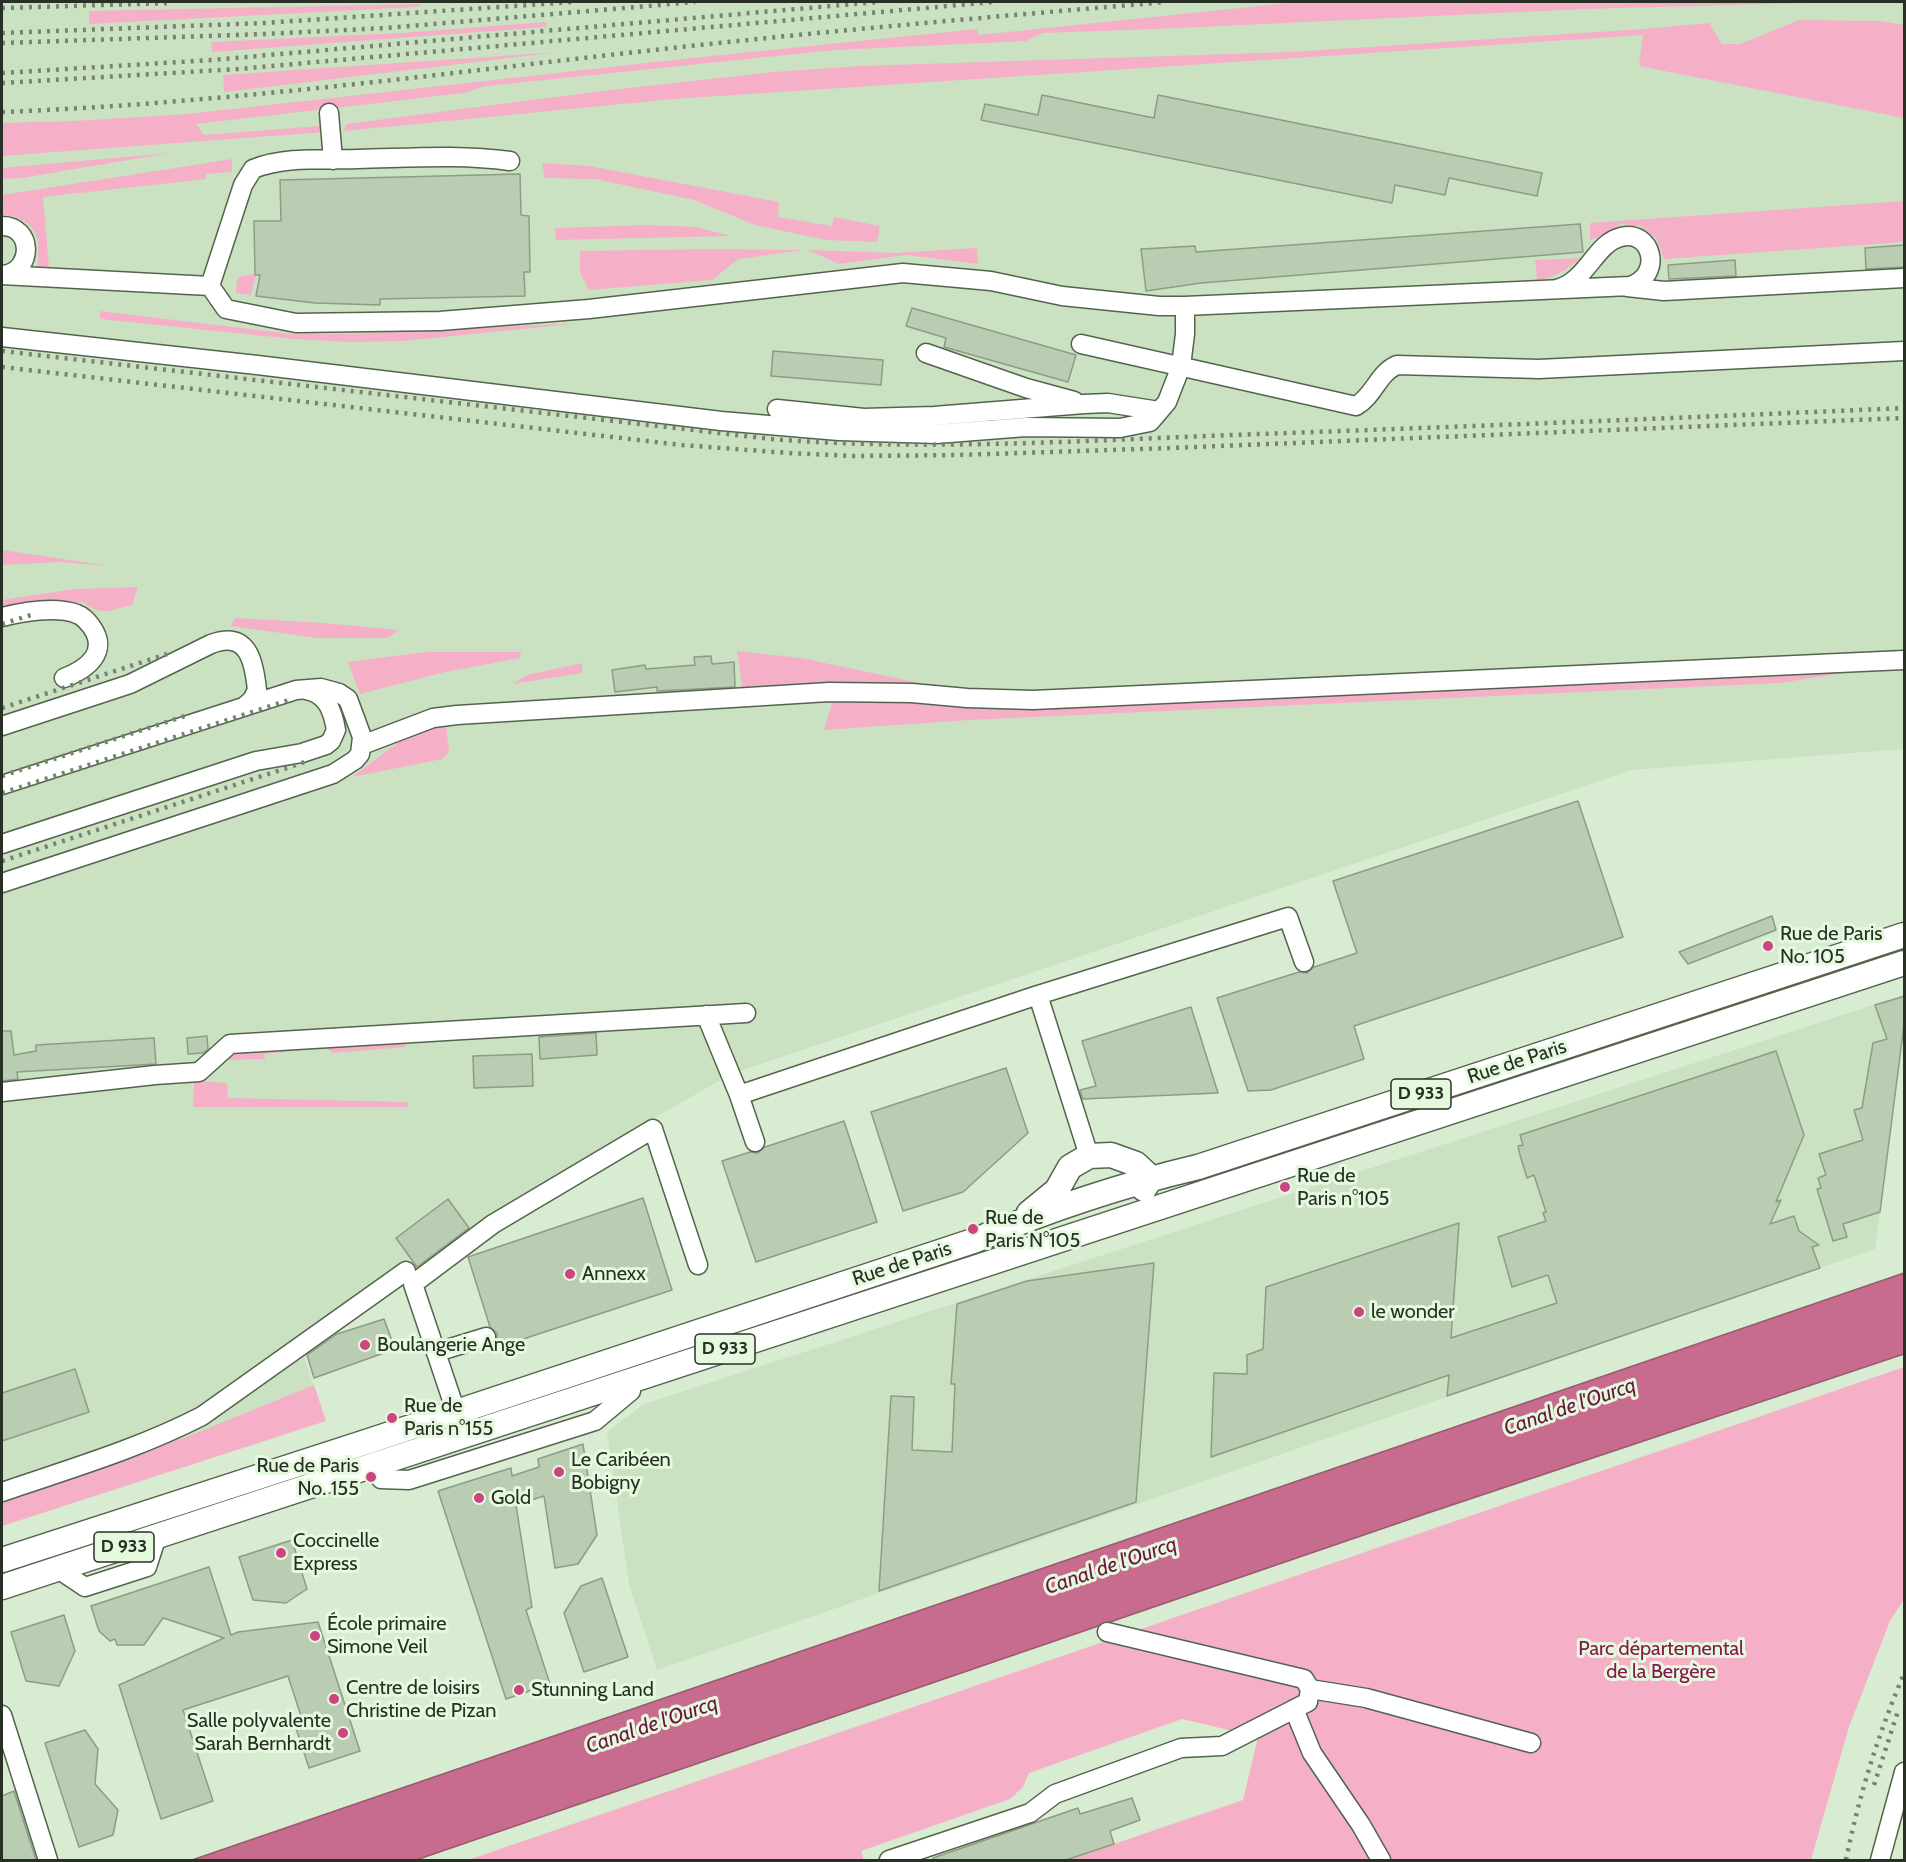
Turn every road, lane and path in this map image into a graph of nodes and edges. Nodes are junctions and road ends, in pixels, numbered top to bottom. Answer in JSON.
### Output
{"nodes":[{"id":1,"x":329,"y":113,"type":"dead end"},
{"id":2,"x":333,"y":160,"type":"junction"},
{"id":3,"x":510,"y":161,"type":"dead end"},
{"id":4,"x":2,"y":226,"type":"edge"},
{"id":5,"x":2,"y":275,"type":"edge"},
{"id":6,"x":1905,"y":278,"type":"edge"},
{"id":7,"x":210,"y":286,"type":"junction"},
{"id":8,"x":1623,"y":286,"type":"junction"},
{"id":9,"x":1556,"y":289,"type":"junction"},
{"id":10,"x":1185,"y":306,"type":"junction"},
{"id":11,"x":2,"y":337,"type":"edge"},
{"id":12,"x":1081,"y":344,"type":"dead end"},
{"id":13,"x":1905,"y":351,"type":"edge"},
{"id":14,"x":926,"y":353,"type":"dead end"},
{"id":15,"x":1181,"y":366,"type":"junction"},
{"id":16,"x":1084,"y":404,"type":"junction"},
{"id":17,"x":777,"y":410,"type":"dead end"},
{"id":18,"x":1159,"y":411,"type":"junction"},
{"id":19,"x":2,"y":616,"type":"edge"},
{"id":20,"x":1905,"y":660,"type":"edge"},
{"id":21,"x":64,"y":678,"type":"dead end"},
{"id":22,"x":302,"y":689,"type":"junction"},
{"id":23,"x":246,"y":705,"type":"junction"},
{"id":24,"x":2,"y":726,"type":"edge"},
{"id":25,"x":362,"y":745,"type":"junction"},
{"id":26,"x":2,"y":785,"type":"edge"},
{"id":27,"x":2,"y":844,"type":"edge"},
{"id":28,"x":2,"y":883,"type":"edge"},
{"id":29,"x":1905,"y":936,"type":"edge"},
{"id":30,"x":1305,"y":962,"type":"dead end"},
{"id":31,"x":1905,"y":963,"type":"edge"},
{"id":32,"x":1038,"y":995,"type":"junction"},
{"id":33,"x":746,"y":1013,"type":"dead end"},
{"id":34,"x":706,"y":1015,"type":"junction"},
{"id":35,"x":2,"y":1092,"type":"edge"},
{"id":36,"x":739,"y":1095,"type":"junction"},
{"id":37,"x":755,"y":1142,"type":"dead end"},
{"id":38,"x":1089,"y":1156,"type":"junction"},
{"id":39,"x":1151,"y":1178,"type":"junction"},
{"id":40,"x":1018,"y":1222,"type":"junction"},
{"id":41,"x":1002,"y":1258,"type":"junction"},
{"id":42,"x":698,"y":1266,"type":"dead end"},
{"id":43,"x":406,"y":1271,"type":"dead end"},
{"id":44,"x":486,"y":1336,"type":"dead end"},
{"id":45,"x":437,"y":1352,"type":"junction"},
{"id":46,"x":631,"y":1391,"type":"dead end"},
{"id":47,"x":456,"y":1412,"type":"junction"},
{"id":48,"x":376,"y":1464,"type":"junction"},
{"id":49,"x":2,"y":1492,"type":"edge"},
{"id":50,"x":2,"y":1560,"type":"edge"},
{"id":51,"x":2,"y":1587,"type":"edge"},
{"id":52,"x":1107,"y":1632,"type":"dead end"},
{"id":53,"x":1310,"y":1689,"type":"junction"},
{"id":54,"x":1294,"y":1709,"type":"junction"},
{"id":55,"x":2,"y":1715,"type":"edge"},
{"id":56,"x":1531,"y":1743,"type":"dead end"},
{"id":57,"x":1905,"y":1772,"type":"edge"},
{"id":58,"x":48,"y":1860,"type":"edge"},
{"id":59,"x":890,"y":1860,"type":"edge"},
{"id":60,"x":1381,"y":1860,"type":"edge"},
{"id":61,"x":1880,"y":1860,"type":"edge"}],
"edges":[{"from":1,"to":2,"type":"street"},
{"from":2,"to":3,"type":"street"},
{"from":2,"to":7,"type":"street"},
{"from":4,"to":5,"type":"street"},
{"from":5,"to":7,"type":"street"},
{"from":6,"to":8,"type":"street"},
{"from":7,"to":10,"type":"street"},
{"from":8,"to":9,"type":"street"},
{"from":8,"to":9,"type":"street"},
{"from":9,"to":10,"type":"street"},
{"from":10,"to":15,"type":"street"},
{"from":11,"to":18,"type":"street"},
{"from":12,"to":15,"type":"street"},
{"from":13,"to":15,"type":"street"},
{"from":14,"to":16,"type":"street"},
{"from":15,"to":18,"type":"street"},
{"from":16,"to":17,"type":"street"},
{"from":16,"to":18,"type":"street"},
{"from":19,"to":21,"type":"street"},
{"from":20,"to":25,"type":"street"},
{"from":22,"to":23,"type":"street"},
{"from":22,"to":25,"type":"street"},
{"from":22,"to":27,"type":"street"},
{"from":23,"to":24,"type":"street"},
{"from":23,"to":26,"type":"street"},
{"from":25,"to":28,"type":"street"},
{"from":29,"to":39,"type":"main road","name":"Rue de Paris","number":"D 933"},
{"from":30,"to":32,"type":"street"},
{"from":31,"to":41,"type":"main road","name":"Rue de Paris","number":"D 933"},
{"from":32,"to":36,"type":"street"},
{"from":32,"to":38,"type":"street"},
{"from":33,"to":34,"type":"street"},
{"from":34,"to":35,"type":"street"},
{"from":34,"to":36,"type":"street"},
{"from":36,"to":37,"type":"street"},
{"from":38,"to":39,"type":"main road"},
{"from":38,"to":40,"type":"main road"},
{"from":39,"to":40,"type":"main road","name":"Rue de Paris","number":"D 933"},
{"from":39,"to":41,"type":"main road"},
{"from":40,"to":47,"type":"main road","name":"Rue de Paris","number":"D 933"},
{"from":41,"to":48,"type":"main road","name":"Rue de Paris","number":"D 933"},
{"from":42,"to":45,"type":"street"},
{"from":43,"to":49,"type":"street"},
{"from":44,"to":45,"type":"street"},
{"from":45,"to":47,"type":"street"},
{"from":46,"to":48,"type":"street"},
{"from":47,"to":50,"type":"main road","name":"Rue de Paris","number":"D 933"},
{"from":48,"to":51,"type":"main road","name":"Rue de Paris","number":"D 933"},
{"from":52,"to":53,"type":"street"},
{"from":53,"to":54,"type":"street"},
{"from":53,"to":56,"type":"street"},
{"from":54,"to":59,"type":"street"},
{"from":54,"to":60,"type":"street"},
{"from":55,"to":58,"type":"street"},
{"from":57,"to":61,"type":"street"}]}
